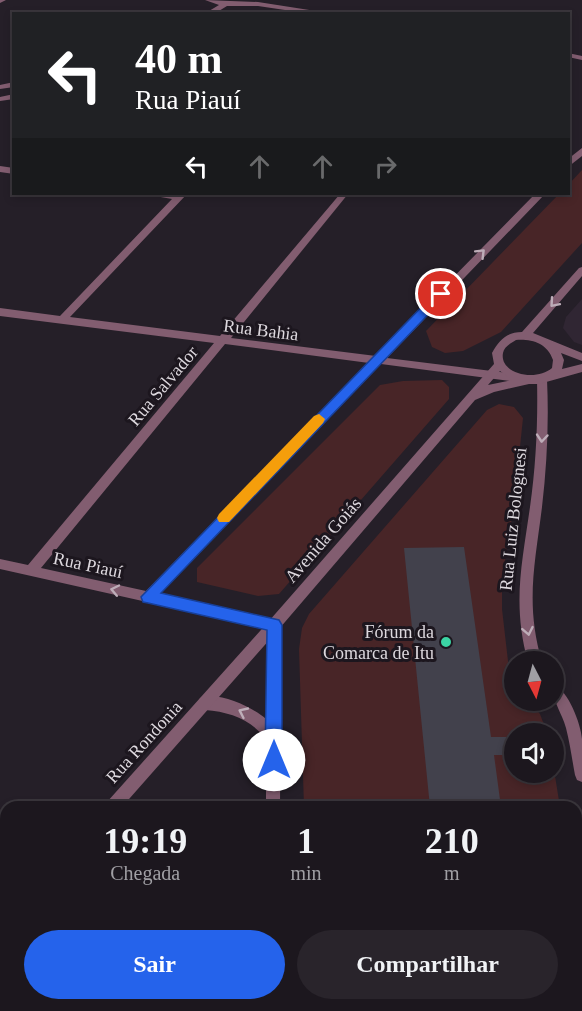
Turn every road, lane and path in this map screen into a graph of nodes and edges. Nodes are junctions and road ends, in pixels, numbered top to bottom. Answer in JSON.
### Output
{"nodes":[{"id":1,"x":209,"y":0,"type":"edge"},
{"id":2,"x":238,"y":0,"type":"edge"},
{"id":3,"x":271,"y":0,"type":"edge"},
{"id":4,"x":226,"y":4,"type":"junction"},
{"id":5,"x":258,"y":4,"type":"junction"},
{"id":6,"x":211,"y":12,"type":"edge"},
{"id":7,"x":240,"y":12,"type":"edge"},
{"id":8,"x":317,"y":12,"type":"edge"},
{"id":9,"x":582,"y":151,"type":"edge"},
{"id":10,"x":570,"y":163,"type":"edge"},
{"id":11,"x":180,"y":195,"type":"edge"},
{"id":12,"x":343,"y":195,"type":"edge"},
{"id":13,"x":539,"y":195,"type":"edge"},
{"id":14,"x":582,"y":270,"type":"edge"},
{"id":15,"x":0,"y":312,"type":"edge"},
{"id":16,"x":62,"y":321,"type":"junction"},
{"id":17,"x":525,"y":336,"type":"junction"},
{"id":18,"x":222,"y":341,"type":"junction"},
{"id":19,"x":548,"y":343,"type":"junction"},
{"id":20,"x":582,"y":357,"type":"edge"},
{"id":21,"x":375,"y":361,"type":"junction"},
{"id":22,"x":499,"y":364,"type":"junction"},
{"id":23,"x":582,"y":368,"type":"edge"},
{"id":24,"x":489,"y":376,"type":"junction"},
{"id":25,"x":517,"y":378,"type":"junction"},
{"id":26,"x":541,"y":378,"type":"junction"},
{"id":27,"x":467,"y":399,"type":"junction"},
{"id":28,"x":0,"y":564,"type":"edge"},
{"id":29,"x":31,"y":571,"type":"junction"},
{"id":30,"x":148,"y":597,"type":"junction"},
{"id":31,"x":274,"y":625,"type":"junction"},
{"id":32,"x":533,"y":651,"type":"edge"},
{"id":33,"x":564,"y":702,"type":"edge"},
{"id":34,"x":205,"y":703,"type":"junction"},
{"id":35,"x":274,"y":737,"type":"junction"},
{"id":36,"x":582,"y":775,"type":"edge"},
{"id":37,"x":117,"y":801,"type":"edge"},
{"id":38,"x":273,"y":801,"type":"edge"}],
"edges":[{"from":1,"to":4,"type":"street"},
{"from":2,"to":4,"type":"street"},
{"from":3,"to":5,"type":"street"},
{"from":4,"to":5,"type":"street"},
{"from":4,"to":6,"type":"street"},
{"from":5,"to":7,"type":"street"},
{"from":5,"to":8,"type":"street"},
{"from":9,"to":10,"type":"street"},
{"from":11,"to":16,"type":"street"},
{"from":12,"to":18,"type":"street","name":"Rua Salvador"},
{"from":21,"to":13,"type":"street","one_way":true},
{"from":14,"to":17,"type":"street","one_way":true},
{"from":15,"to":16,"type":"street","name":"Rua Bahia"},
{"from":16,"to":18,"type":"street","name":"Rua Bahia"},
{"from":17,"to":19,"type":"street"},
{"from":17,"to":22,"type":"street"},
{"from":18,"to":21,"type":"street","name":"Rua Bahia"},
{"from":18,"to":29,"type":"street","name":"Rua Salvador"},
{"from":19,"to":20,"type":"street"},
{"from":19,"to":26,"type":"street"},
{"from":21,"to":24,"type":"street","name":"Rua Bahia"},
{"from":21,"to":30,"type":"street"},
{"from":22,"to":24,"type":"street","name":"Avenida Goiás"},
{"from":22,"to":25,"type":"street"},
{"from":23,"to":26,"type":"street"},
{"from":24,"to":25,"type":"street","name":"Rua Bahia"},
{"from":24,"to":27,"type":"street","name":"Avenida Goiás"},
{"from":25,"to":26,"type":"street"},
{"from":26,"to":27,"type":"street"},
{"from":26,"to":32,"type":"street","name":"Rua Luiz Bolognesi","one_way":true},
{"from":27,"to":31,"type":"street","name":"Avenida Goiás"},
{"from":28,"to":29,"type":"street","name":"Rua Piauí"},
{"from":30,"to":29,"type":"street","name":"Rua Piauí","one_way":true},
{"from":30,"to":31,"type":"street","name":"Rua Piauí"},
{"from":31,"to":34,"type":"street","name":"Avenida Goiás"},
{"from":31,"to":35,"type":"street"},
{"from":33,"to":36,"type":"street"},
{"from":35,"to":34,"type":"street","one_way":true},
{"from":34,"to":37,"type":"street","name":"Rua Rondonia"},
{"from":35,"to":38,"type":"street"}]}
